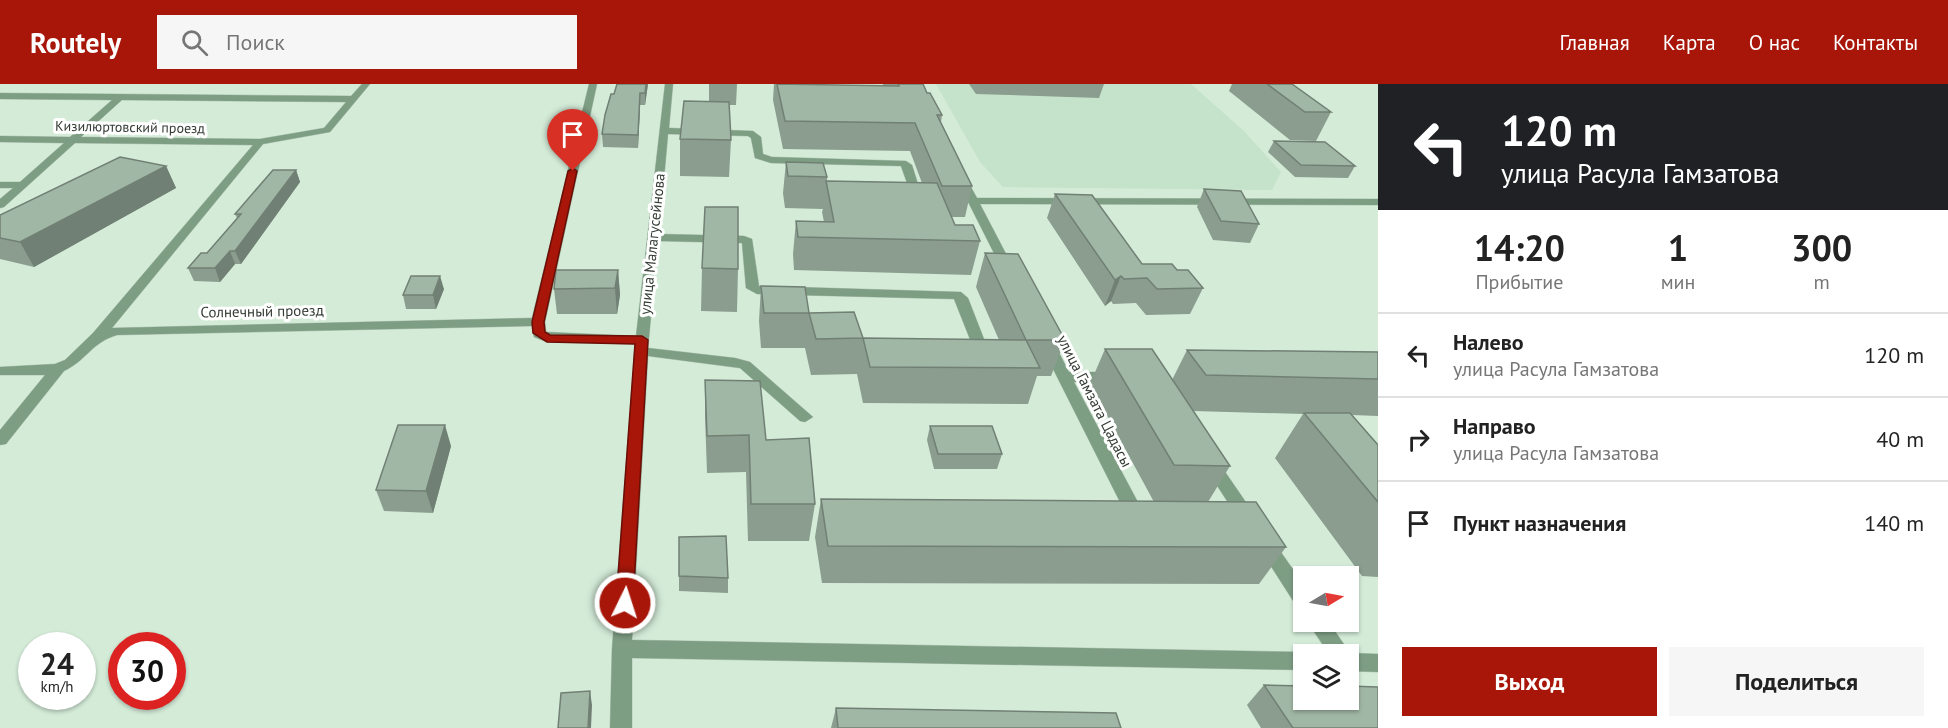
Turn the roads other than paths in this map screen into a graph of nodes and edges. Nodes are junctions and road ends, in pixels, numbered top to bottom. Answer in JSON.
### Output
{"nodes":[{"id":1,"x":366,"y":84,"type":"edge"},
{"id":2,"x":593,"y":84,"type":"edge"},
{"id":3,"x":669,"y":84,"type":"edge"},
{"id":4,"x":0,"y":96,"type":"edge"},
{"id":5,"x":120,"y":97,"type":"junction"},
{"id":6,"x":354,"y":99,"type":"junction"},
{"id":7,"x":665,"y":131,"type":"junction"},
{"id":8,"x":0,"y":139,"type":"edge"},
{"id":9,"x":72,"y":140,"type":"junction"},
{"id":10,"x":260,"y":142,"type":"junction"},
{"id":11,"x":956,"y":169,"type":"edge"},
{"id":12,"x":0,"y":185,"type":"edge"},
{"id":13,"x":22,"y":185,"type":"junction"},
{"id":14,"x":972,"y":201,"type":"junction"},
{"id":15,"x":1378,"y":202,"type":"edge"},
{"id":16,"x":0,"y":205,"type":"edge"},
{"id":17,"x":920,"y":206,"type":"edge"},
{"id":18,"x":653,"y":237,"type":"junction"},
{"id":19,"x":1016,"y":284,"type":"edge"},
{"id":20,"x":538,"y":322,"type":"junction"},
{"id":21,"x":1043,"y":335,"type":"edge"},
{"id":22,"x":98,"y":336,"type":"junction"},
{"id":23,"x":642,"y":345,"type":"junction"},
{"id":24,"x":986,"y":363,"type":"edge"},
{"id":25,"x":59,"y":368,"type":"junction"},
{"id":26,"x":0,"y":371,"type":"edge"},
{"id":27,"x":1065,"y":377,"type":"junction"},
{"id":28,"x":1130,"y":377,"type":"edge"},
{"id":29,"x":805,"y":417,"type":"dead end"},
{"id":30,"x":0,"y":440,"type":"edge"},
{"id":31,"x":1205,"y":455,"type":"edge"},
{"id":32,"x":1132,"y":508,"type":"edge"},
{"id":33,"x":1293,"y":585,"type":"edge"},
{"id":34,"x":622,"y":649,"type":"junction"},
{"id":35,"x":1293,"y":661,"type":"edge"},
{"id":36,"x":1359,"y":662,"type":"edge"},
{"id":37,"x":1378,"y":663,"type":"edge"},
{"id":38,"x":621,"y":728,"type":"edge"}],
"edges":[{"from":1,"to":6,"type":"street","name":"Кизилюртовский проезд"},
{"from":2,"to":20,"type":"street"},
{"from":3,"to":7,"type":"street","name":"улица Малагусейнова"},
{"from":4,"to":5,"type":"street"},
{"from":5,"to":6,"type":"street"},
{"from":5,"to":9,"type":"street"},
{"from":6,"to":10,"type":"street","name":"Кизилюртовский проезд"},
{"from":7,"to":17,"type":"street"},
{"from":7,"to":18,"type":"street","name":"улица Малагусейнова"},
{"from":8,"to":9,"type":"street","name":"Кизилюртовский проезд"},
{"from":9,"to":10,"type":"street","name":"Кизилюртовский проезд"},
{"from":9,"to":13,"type":"street"},
{"from":10,"to":22,"type":"street"},
{"from":11,"to":14,"type":"street"},
{"from":12,"to":13,"type":"street"},
{"from":13,"to":16,"type":"street"},
{"from":14,"to":15,"type":"street"},
{"from":14,"to":19,"type":"street"},
{"from":18,"to":23,"type":"street","name":"улица Малагусейнова"},
{"from":18,"to":24,"type":"street"},
{"from":20,"to":22,"type":"street","name":"Солнечный проезд"},
{"from":20,"to":23,"type":"street"},
{"from":21,"to":27,"type":"street","name":"улица Гамзата Цадасы"},
{"from":22,"to":25,"type":"street"},
{"from":23,"to":29,"type":"street"},
{"from":23,"to":34,"type":"street","name":"улица Малагусейнова"},
{"from":25,"to":26,"type":"street"},
{"from":25,"to":30,"type":"street"},
{"from":27,"to":28,"type":"street"},
{"from":27,"to":32,"type":"street","name":"улица Гамзата Цадасы"},
{"from":31,"to":33,"type":"street"},
{"from":34,"to":35,"type":"street"},
{"from":34,"to":38,"type":"street","name":"улица Малагусейнова"},
{"from":36,"to":37,"type":"street"}]}
